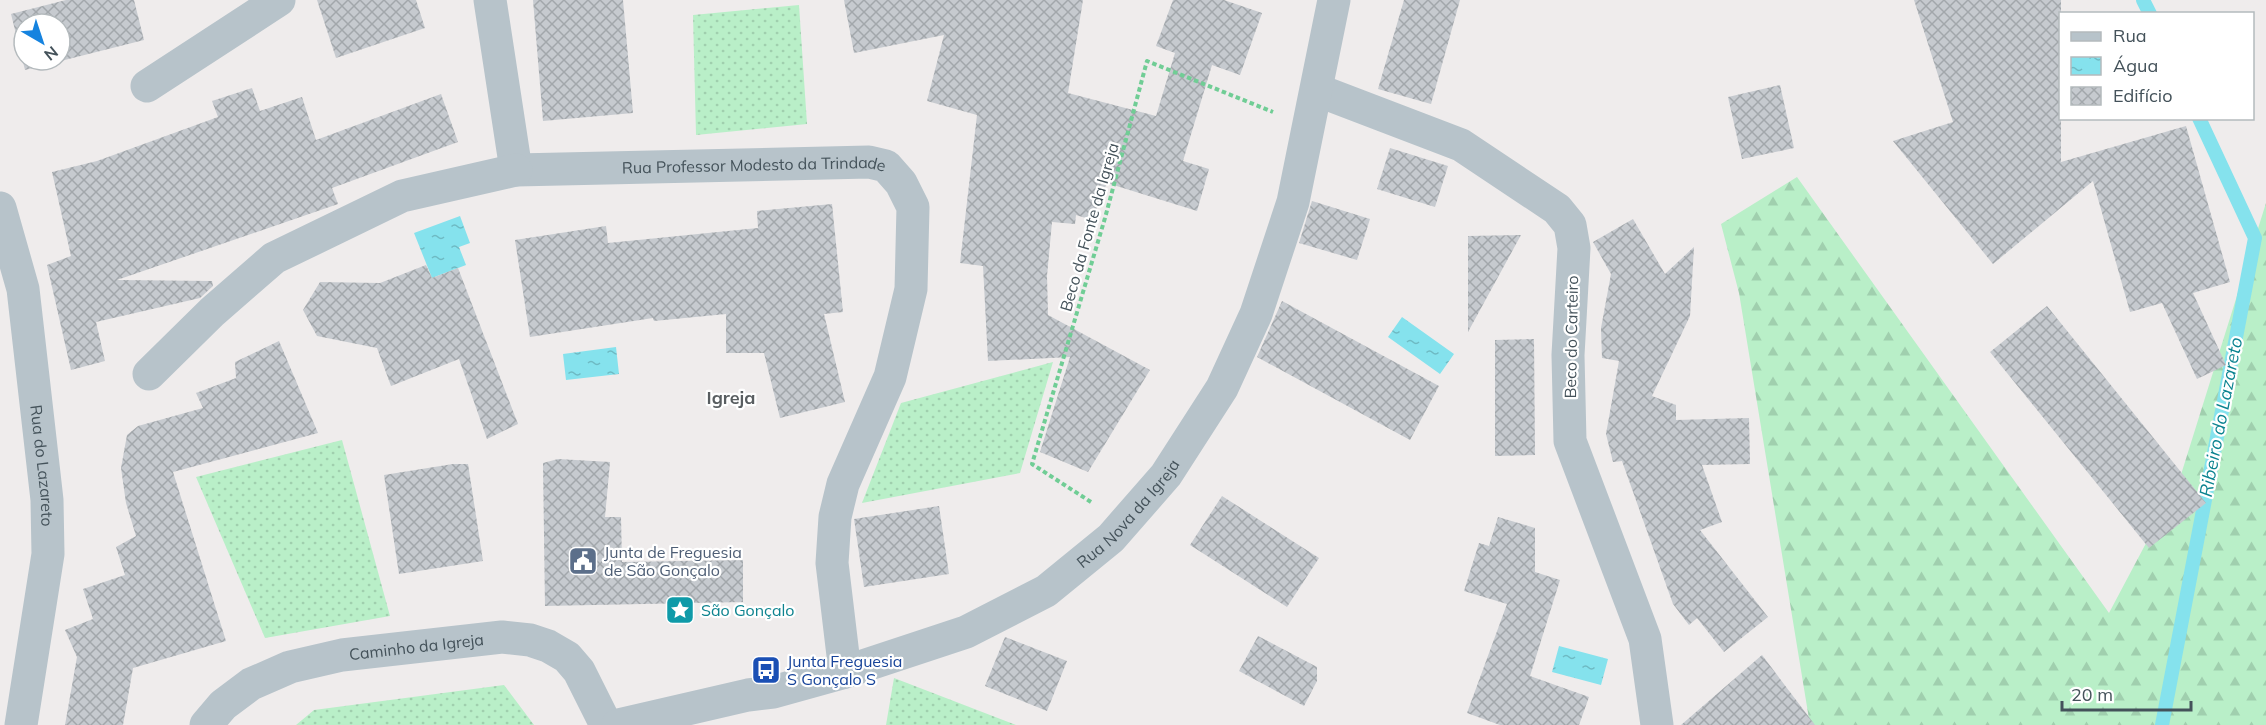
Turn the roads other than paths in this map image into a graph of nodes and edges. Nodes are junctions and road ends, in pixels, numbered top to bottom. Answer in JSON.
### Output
{"nodes":[{"id":1,"x":279,"y":0,"type":"edge"},
{"id":2,"x":490,"y":0,"type":"edge"},
{"id":3,"x":1334,"y":0,"type":"edge"},
{"id":4,"x":147,"y":86,"type":"dead end"},
{"id":5,"x":1317,"y":90,"type":"junction"},
{"id":6,"x":516,"y":170,"type":"junction"},
{"id":7,"x":0,"y":208,"type":"edge"},
{"id":8,"x":149,"y":374,"type":"dead end"},
{"id":9,"x":845,"y":672,"type":"junction"},
{"id":10,"x":748,"y":695,"type":"junction"},
{"id":11,"x":21,"y":725,"type":"edge"},
{"id":12,"x":206,"y":725,"type":"edge"},
{"id":13,"x":606,"y":725,"type":"edge"},
{"id":14,"x":618,"y":725,"type":"edge"},
{"id":15,"x":727,"y":725,"type":"edge"},
{"id":16,"x":1658,"y":725,"type":"edge"}],
"edges":[{"from":1,"to":4,"type":"street"},
{"from":2,"to":6,"type":"street"},
{"from":3,"to":5,"type":"street","name":"Rua Nova da Igreja"},
{"from":5,"to":9,"type":"street","name":"Rua Nova da Igreja"},
{"from":5,"to":16,"type":"street","name":"Beco do Carteiro"},
{"from":6,"to":8,"type":"street","name":"Rua Professor Modesto da Trindade"},
{"from":6,"to":9,"type":"street","name":"Rua Professor Modesto da Trindade"},
{"from":7,"to":11,"type":"street","name":"Rua do Lazareto"},
{"from":9,"to":10,"type":"street","name":"Rua Nova da Igreja"},
{"from":10,"to":14,"type":"street","name":"Rua Nova da Igreja"},
{"from":10,"to":15,"type":"street"},
{"from":12,"to":13,"type":"street","name":"Caminho da Igreja"}]}
